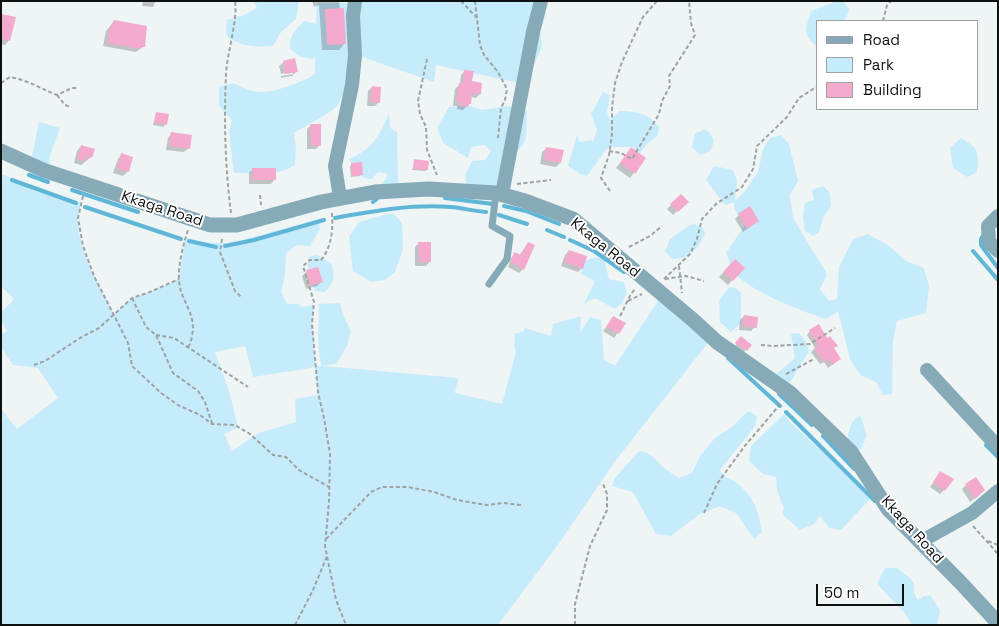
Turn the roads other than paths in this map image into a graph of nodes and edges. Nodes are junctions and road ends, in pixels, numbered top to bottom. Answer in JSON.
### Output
{"nodes":[{"id":1,"x":355,"y":1,"type":"edge"},
{"id":2,"x":541,"y":1,"type":"edge"},
{"id":3,"x":1,"y":151,"type":"edge"},
{"id":4,"x":501,"y":192,"type":"junction"},
{"id":5,"x":336,"y":199,"type":"junction"},
{"id":6,"x":998,"y":216,"type":"edge"},
{"id":7,"x":998,"y":251,"type":"edge"},
{"id":8,"x":489,"y":284,"type":"dead end"},
{"id":9,"x":927,"y":370,"type":"dead end"},
{"id":10,"x":998,"y":447,"type":"edge"},
{"id":11,"x":998,"y":491,"type":"edge"},
{"id":12,"x":920,"y":542,"type":"junction"},
{"id":13,"x":998,"y":622,"type":"edge"}],
"edges":[{"from":1,"to":5,"type":"street"},
{"from":2,"to":4,"type":"street"},
{"from":3,"to":5,"type":"street","name":"Kkaga Road"},
{"from":4,"to":5,"type":"street","name":"Kkaga Road"},
{"from":4,"to":8,"type":"lane"},
{"from":4,"to":12,"type":"street","name":"Kkaga Road"},
{"from":6,"to":7,"type":"street"},
{"from":9,"to":10,"type":"street"},
{"from":11,"to":12,"type":"street"},
{"from":12,"to":13,"type":"street","name":"Kkaga Road"}]}
